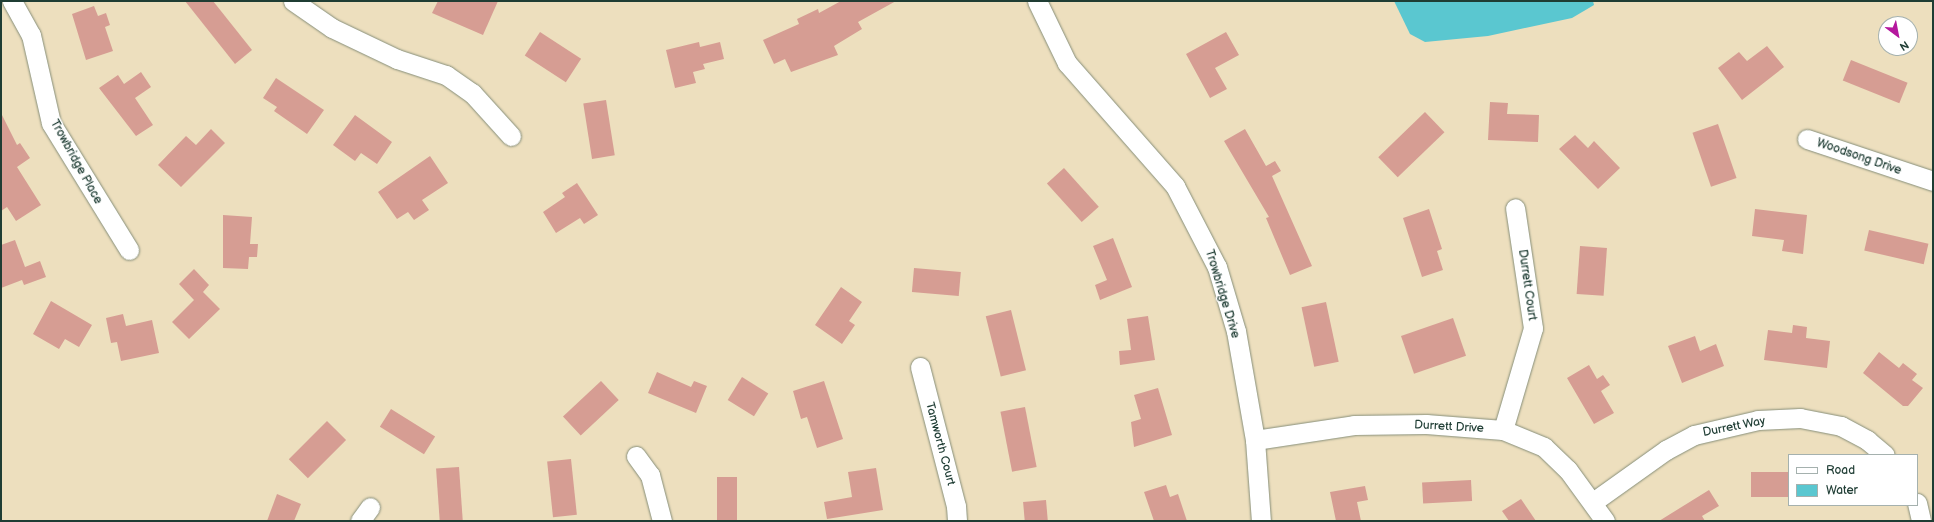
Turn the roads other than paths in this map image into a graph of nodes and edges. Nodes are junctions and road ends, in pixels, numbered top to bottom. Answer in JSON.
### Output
{"nodes":[{"id":1,"x":12,"y":1,"type":"edge"},
{"id":2,"x":293,"y":1,"type":"edge"},
{"id":3,"x":1037,"y":1,"type":"edge"},
{"id":4,"x":511,"y":136,"type":"dead end"},
{"id":5,"x":1807,"y":139,"type":"dead end"},
{"id":6,"x":1933,"y":182,"type":"edge"},
{"id":7,"x":1515,"y":208,"type":"dead end"},
{"id":8,"x":129,"y":250,"type":"dead end"},
{"id":9,"x":920,"y":367,"type":"dead end"},
{"id":10,"x":1503,"y":430,"type":"junction"},
{"id":11,"x":1255,"y":440,"type":"junction"},
{"id":12,"x":1884,"y":454,"type":"edge"},
{"id":13,"x":636,"y":456,"type":"dead end"},
{"id":14,"x":1593,"y":502,"type":"junction"},
{"id":15,"x":1918,"y":506,"type":"edge"},
{"id":16,"x":662,"y":521,"type":"edge"},
{"id":17,"x":957,"y":521,"type":"edge"},
{"id":18,"x":1261,"y":521,"type":"edge"},
{"id":19,"x":1605,"y":521,"type":"edge"},
{"id":20,"x":1921,"y":521,"type":"edge"}],
"edges":[{"from":1,"to":8,"type":"street","name":"Trowbridge Place"},
{"from":2,"to":4,"type":"street"},
{"from":3,"to":11,"type":"street","name":"Trowbridge Drive"},
{"from":5,"to":6,"type":"street","name":"Woodsong Drive"},
{"from":7,"to":10,"type":"street","name":"Durrett Court"},
{"from":9,"to":17,"type":"street","name":"Tamworth Court"},
{"from":10,"to":11,"type":"street","name":"Durrett Drive"},
{"from":10,"to":14,"type":"street","name":"Durrett Drive"},
{"from":11,"to":18,"type":"street","name":"Trowbridge Drive"},
{"from":12,"to":14,"type":"street","name":"Durrett Way"},
{"from":13,"to":16,"type":"street"},
{"from":14,"to":19,"type":"street","name":"Durrett Drive"},
{"from":15,"to":20,"type":"street"}]}
